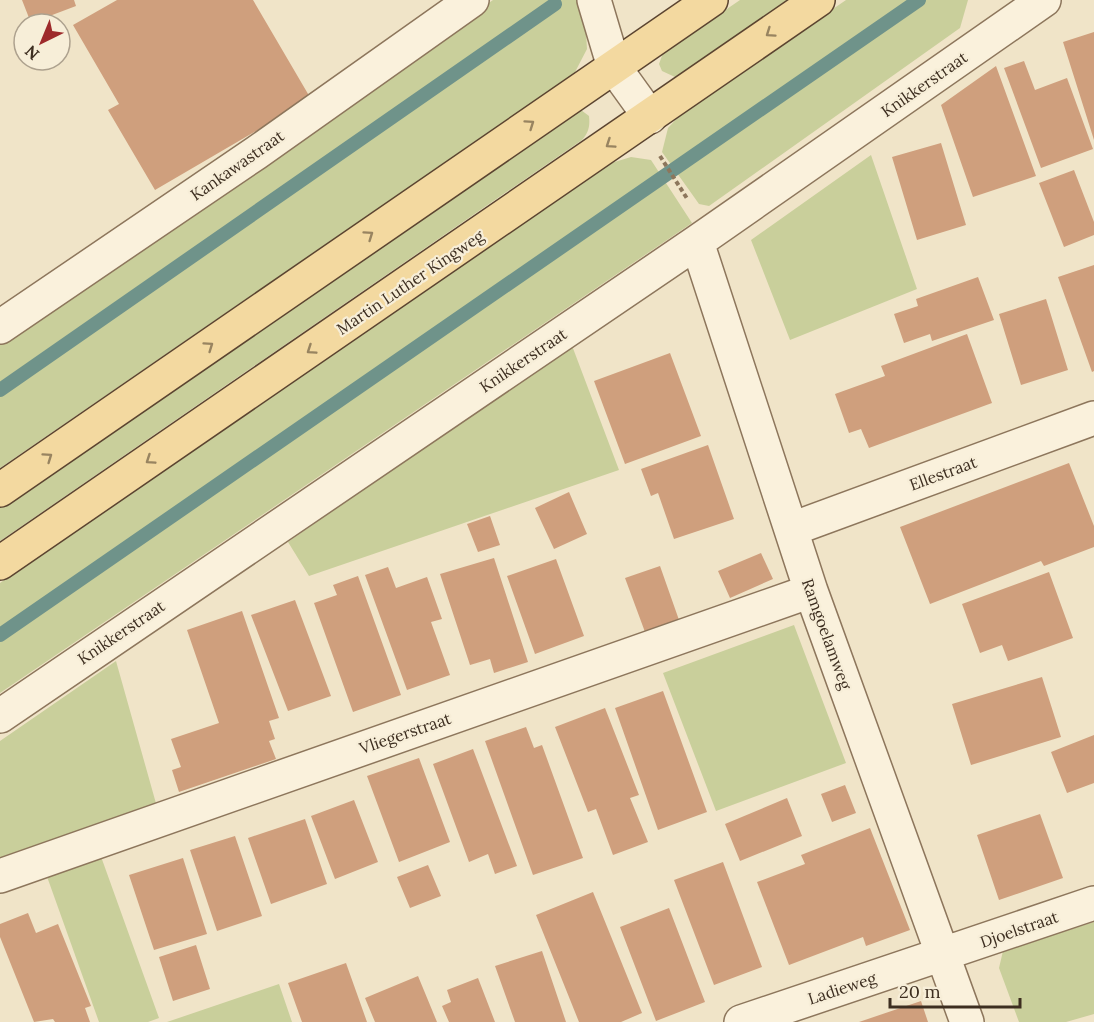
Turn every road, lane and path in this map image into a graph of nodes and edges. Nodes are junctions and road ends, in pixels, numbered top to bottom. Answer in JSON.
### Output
{"nodes":[{"id":1,"x":472,"y":0,"type":"edge"},
{"id":2,"x":594,"y":0,"type":"edge"},
{"id":3,"x":711,"y":0,"type":"edge"},
{"id":4,"x":818,"y":0,"type":"edge"},
{"id":5,"x":1044,"y":0,"type":"edge"},
{"id":6,"x":614,"y":66,"type":"junction"},
{"id":7,"x":650,"y":117,"type":"junction"},
{"id":8,"x":662,"y":159,"type":"dead end"},
{"id":9,"x":685,"y":195,"type":"dead end"},
{"id":10,"x":697,"y":242,"type":"junction"},
{"id":11,"x":0,"y":327,"type":"edge"},
{"id":12,"x":1094,"y":418,"type":"edge"},
{"id":13,"x":0,"y":490,"type":"edge"},
{"id":14,"x":792,"y":529,"type":"junction"},
{"id":15,"x":0,"y":563,"type":"edge"},
{"id":16,"x":811,"y":591,"type":"junction"},
{"id":17,"x":0,"y":716,"type":"edge"},
{"id":18,"x":0,"y":876,"type":"edge"},
{"id":19,"x":1094,"y":903,"type":"edge"},
{"id":20,"x":944,"y":954,"type":"junction"},
{"id":21,"x":741,"y":1022,"type":"edge"},
{"id":22,"x":967,"y":1022,"type":"edge"}],
"edges":[{"from":1,"to":11,"type":"street","name":"Kankawastraat"},
{"from":2,"to":6,"type":"street"},
{"from":3,"to":6,"type":"main road"},
{"from":4,"to":7,"type":"main road","name":"Martin Luther Kingweg","one_way":true},
{"from":5,"to":10,"type":"street","name":"Knikkerstraat"},
{"from":6,"to":7,"type":"street"},
{"from":13,"to":6,"type":"main road","one_way":true},
{"from":7,"to":15,"type":"main road","name":"Martin Luther Kingweg","one_way":true},
{"from":8,"to":9,"type":"path"},
{"from":10,"to":14,"type":"street","name":"Ramgoelamweg"},
{"from":10,"to":17,"type":"street","name":"Knikkerstraat"},
{"from":12,"to":14,"type":"street","name":"Ellestraat"},
{"from":14,"to":16,"type":"street","name":"Ramgoelamweg"},
{"from":16,"to":18,"type":"street","name":"Vliegerstraat"},
{"from":16,"to":20,"type":"street","name":"Ramgoelamweg"},
{"from":19,"to":20,"type":"street","name":"Djoelstraat"},
{"from":20,"to":21,"type":"street","name":"Ladieweg"},
{"from":20,"to":22,"type":"street","name":"Ramgoelamweg"}]}
